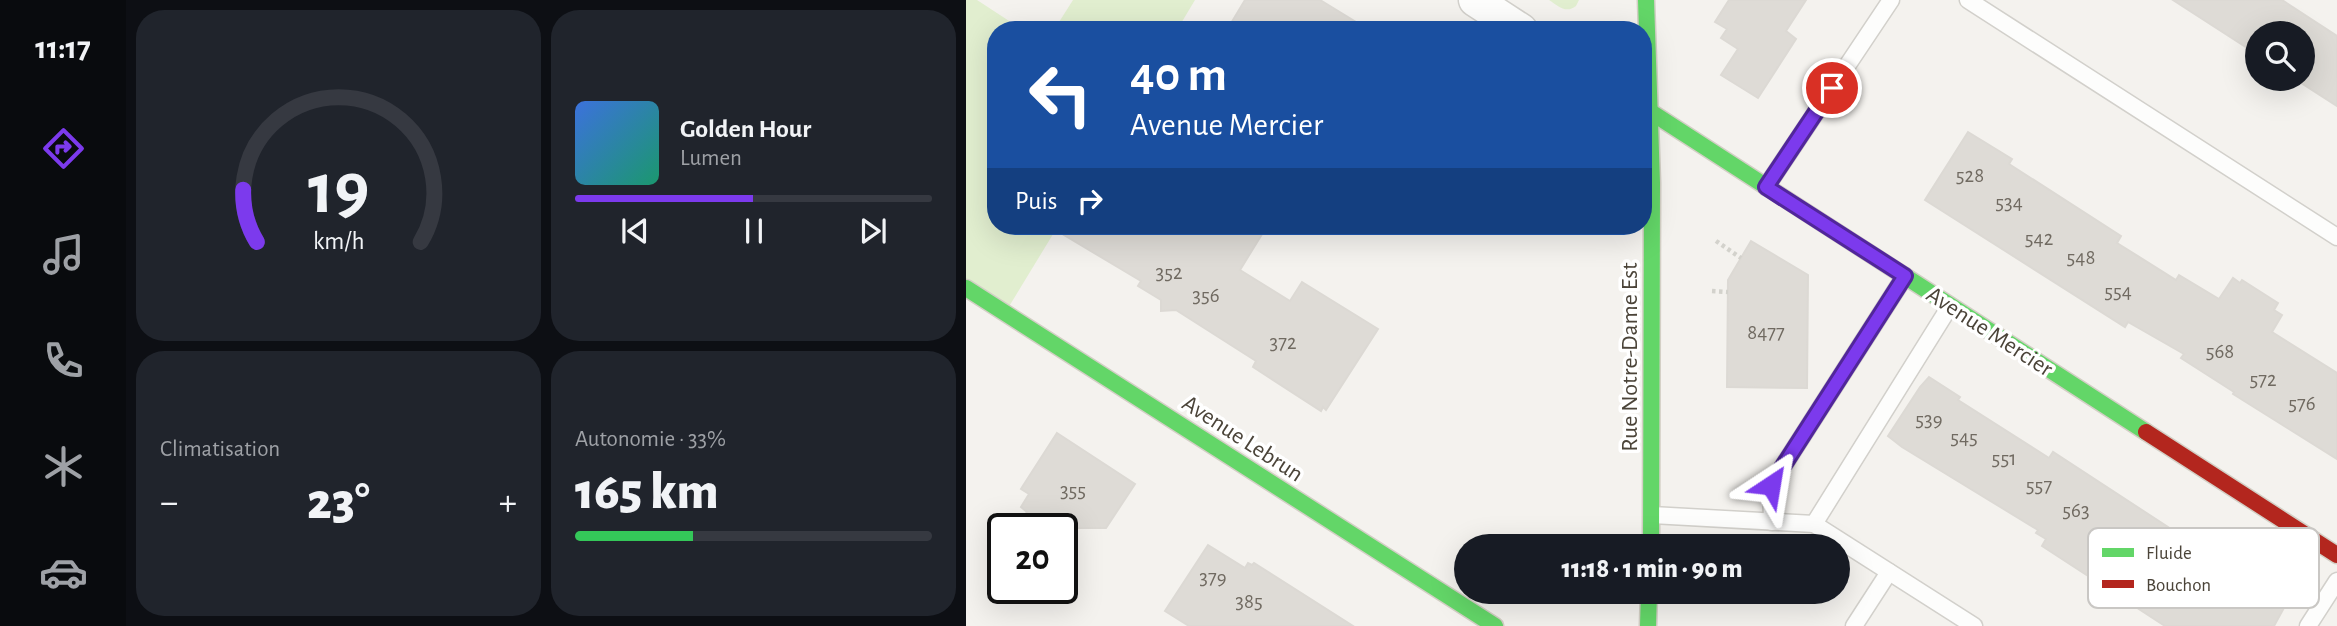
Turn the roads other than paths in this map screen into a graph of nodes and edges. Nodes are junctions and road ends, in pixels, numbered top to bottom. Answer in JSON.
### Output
{"nodes":[{"id":1,"x":1475,"y":0,"type":"edge"},
{"id":2,"x":1647,"y":0,"type":"edge"},
{"id":3,"x":1891,"y":0,"type":"edge"},
{"id":4,"x":1968,"y":0,"type":"edge"},
{"id":5,"x":1507,"y":21,"type":"edge"},
{"id":6,"x":1647,"y":21,"type":"edge"},
{"id":7,"x":1652,"y":113,"type":"edge"},
{"id":8,"x":1652,"y":183,"type":"edge"},
{"id":9,"x":1766,"y":187,"type":"junction"},
{"id":10,"x":1652,"y":235,"type":"edge"},
{"id":11,"x":1652,"y":235,"type":"edge"},
{"id":12,"x":2337,"y":237,"type":"edge"},
{"id":13,"x":1905,"y":276,"type":"junction"},
{"id":14,"x":966,"y":288,"type":"edge"},
{"id":15,"x":1950,"y":306,"type":"junction"},
{"id":16,"x":1652,"y":515,"type":"junction"},
{"id":17,"x":1772,"y":522,"type":"junction"},
{"id":18,"x":1814,"y":524,"type":"junction"},
{"id":19,"x":2295,"y":528,"type":"edge"},
{"id":20,"x":1651,"y":534,"type":"edge"},
{"id":21,"x":2319,"y":543,"type":"edge"},
{"id":22,"x":2337,"y":555,"type":"edge"},
{"id":23,"x":1889,"y":572,"type":"junction"},
{"id":24,"x":2337,"y":581,"type":"edge"},
{"id":25,"x":1649,"y":604,"type":"edge"},
{"id":26,"x":1495,"y":626,"type":"edge"},
{"id":27,"x":1648,"y":626,"type":"edge"},
{"id":28,"x":1854,"y":626,"type":"edge"},
{"id":29,"x":1974,"y":626,"type":"edge"},
{"id":30,"x":2308,"y":626,"type":"edge"}],
"edges":[{"from":1,"to":5,"type":"street"},
{"from":2,"to":6,"type":"street","name":"Rue Notre-Dame Est"},
{"from":3,"to":9,"type":"lane"},
{"from":4,"to":12,"type":"lane"},
{"from":7,"to":9,"type":"street","name":"Avenue Mercier"},
{"from":8,"to":10,"type":"street","name":"Rue Notre-Dame Est"},
{"from":9,"to":13,"type":"street","name":"Avenue Mercier"},
{"from":11,"to":16,"type":"street","name":"Rue Notre-Dame Est"},
{"from":13,"to":15,"type":"street","name":"Avenue Mercier"},
{"from":13,"to":17,"type":"lane"},
{"from":14,"to":26,"type":"street","name":"Avenue Lebrun"},
{"from":15,"to":18,"type":"lane"},
{"from":15,"to":19,"type":"street","name":"Avenue Mercier"},
{"from":16,"to":17,"type":"lane"},
{"from":16,"to":20,"type":"street","name":"Rue Notre-Dame Est"},
{"from":17,"to":18,"type":"lane"},
{"from":18,"to":23,"type":"lane"},
{"from":21,"to":22,"type":"street","name":"Avenue Mercier"},
{"from":23,"to":28,"type":"lane"},
{"from":23,"to":29,"type":"lane"},
{"from":24,"to":30,"type":"lane"},
{"from":25,"to":27,"type":"street"}]}
